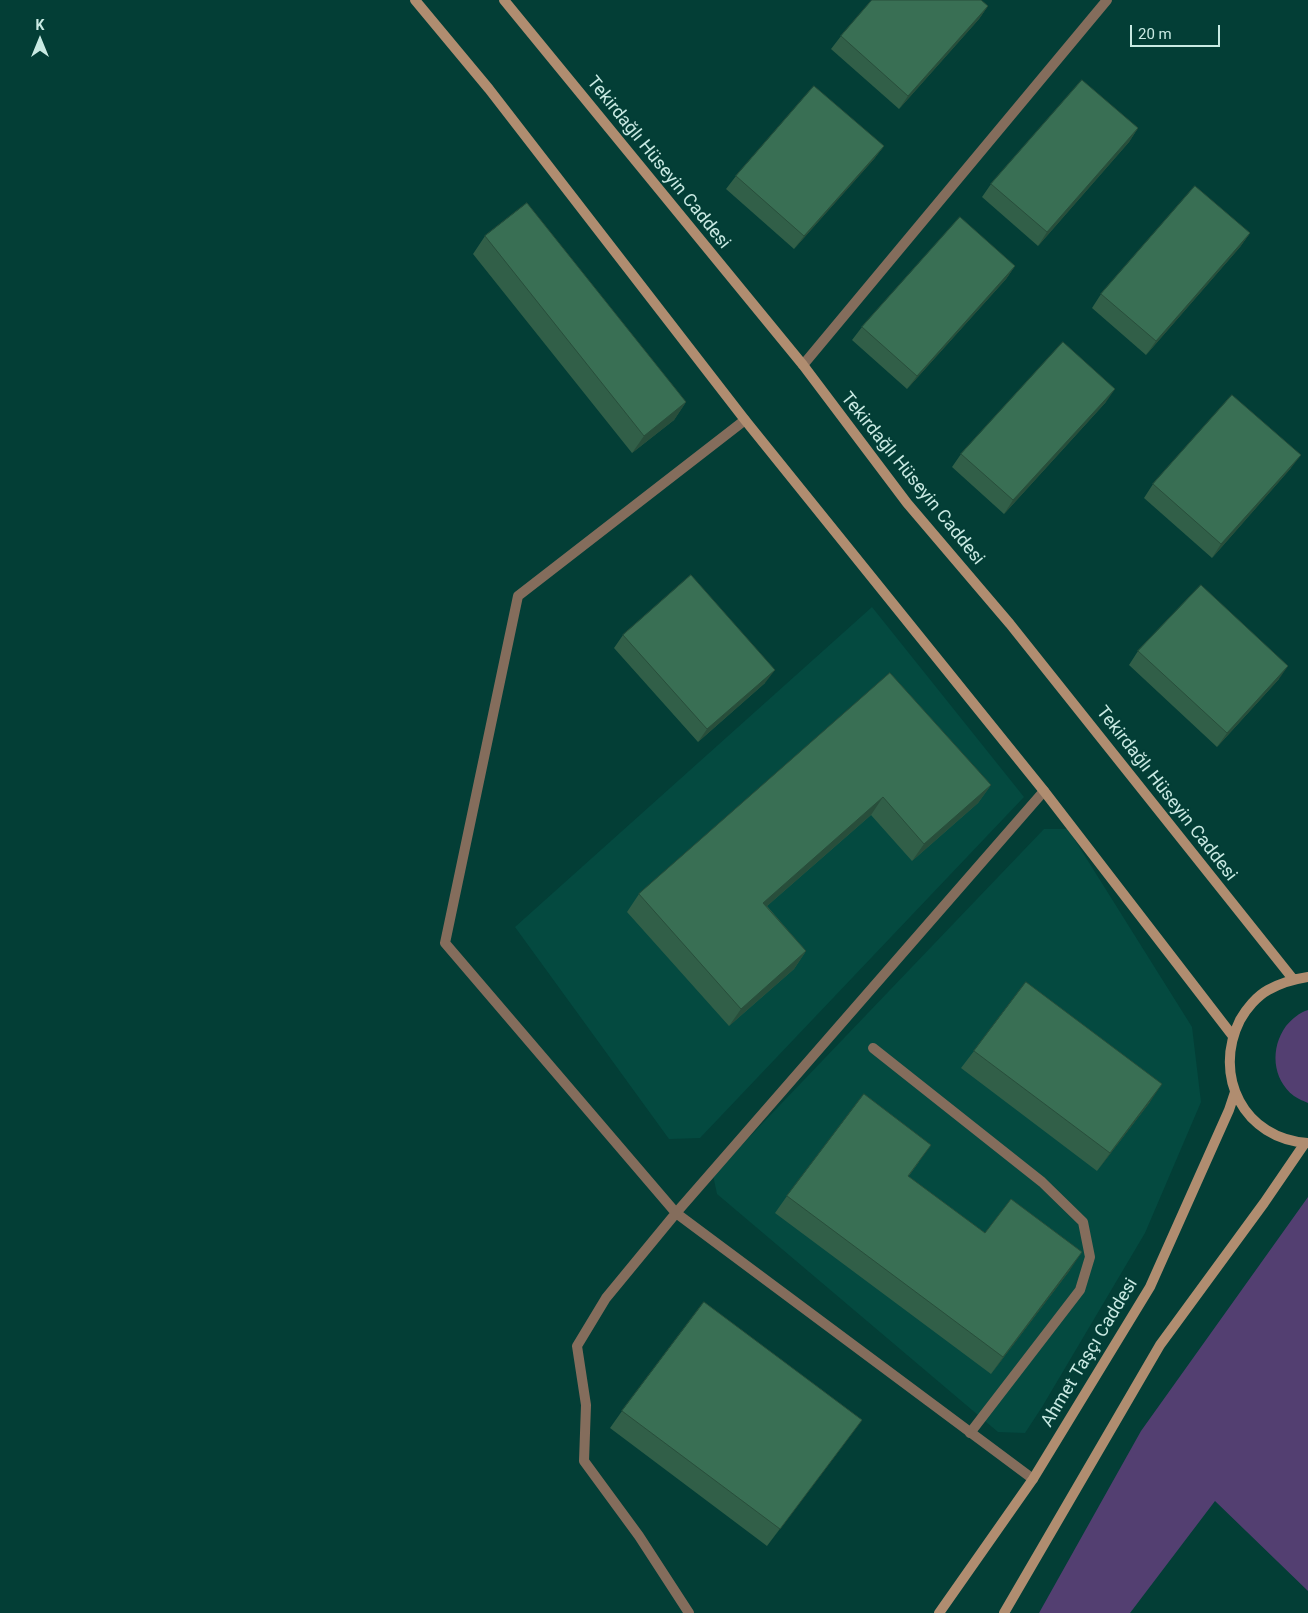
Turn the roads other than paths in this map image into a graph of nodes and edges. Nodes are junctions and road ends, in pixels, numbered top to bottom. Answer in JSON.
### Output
{"nodes":[{"id":1,"x":415,"y":0,"type":"edge"},
{"id":2,"x":504,"y":0,"type":"edge"},
{"id":3,"x":1107,"y":0,"type":"edge"},
{"id":4,"x":803,"y":365,"type":"junction"},
{"id":5,"x":745,"y":420,"type":"junction"},
{"id":6,"x":1044,"y":791,"type":"junction"},
{"id":7,"x":1308,"y":977,"type":"edge"},
{"id":8,"x":1292,"y":980,"type":"junction"},
{"id":9,"x":1232,"y":1035,"type":"junction"},
{"id":10,"x":873,"y":1048,"type":"dead end"},
{"id":11,"x":1235,"y":1092,"type":"junction"},
{"id":12,"x":1307,"y":1143,"type":"edge"},
{"id":13,"x":676,"y":1212,"type":"junction"},
{"id":14,"x":970,"y":1433,"type":"junction"},
{"id":15,"x":1033,"y":1480,"type":"junction"},
{"id":16,"x":689,"y":1613,"type":"edge"},
{"id":17,"x":939,"y":1613,"type":"edge"},
{"id":18,"x":1004,"y":1613,"type":"edge"}],
"edges":[{"from":1,"to":5,"type":"main road"},
{"from":2,"to":4,"type":"main road","name":"Tekirdağlı Hüseyin Caddesi"},
{"from":3,"to":4,"type":"street"},
{"from":4,"to":8,"type":"main road","name":"Tekirdağlı Hüseyin Caddesi"},
{"from":5,"to":6,"type":"main road"},
{"from":5,"to":13,"type":"street"},
{"from":6,"to":9,"type":"main road"},
{"from":6,"to":13,"type":"street"},
{"from":7,"to":8,"type":"main road"},
{"from":8,"to":9,"type":"main road"},
{"from":9,"to":11,"type":"main road"},
{"from":10,"to":14,"type":"street"},
{"from":11,"to":12,"type":"main road"},
{"from":11,"to":15,"type":"main road","name":"Ahmet Taşçı Caddesi"},
{"from":12,"to":18,"type":"main road"},
{"from":13,"to":14,"type":"street"},
{"from":13,"to":16,"type":"street"},
{"from":14,"to":15,"type":"street"},
{"from":15,"to":17,"type":"main road","name":"Ahmet Taşçı Caddesi"}]}
